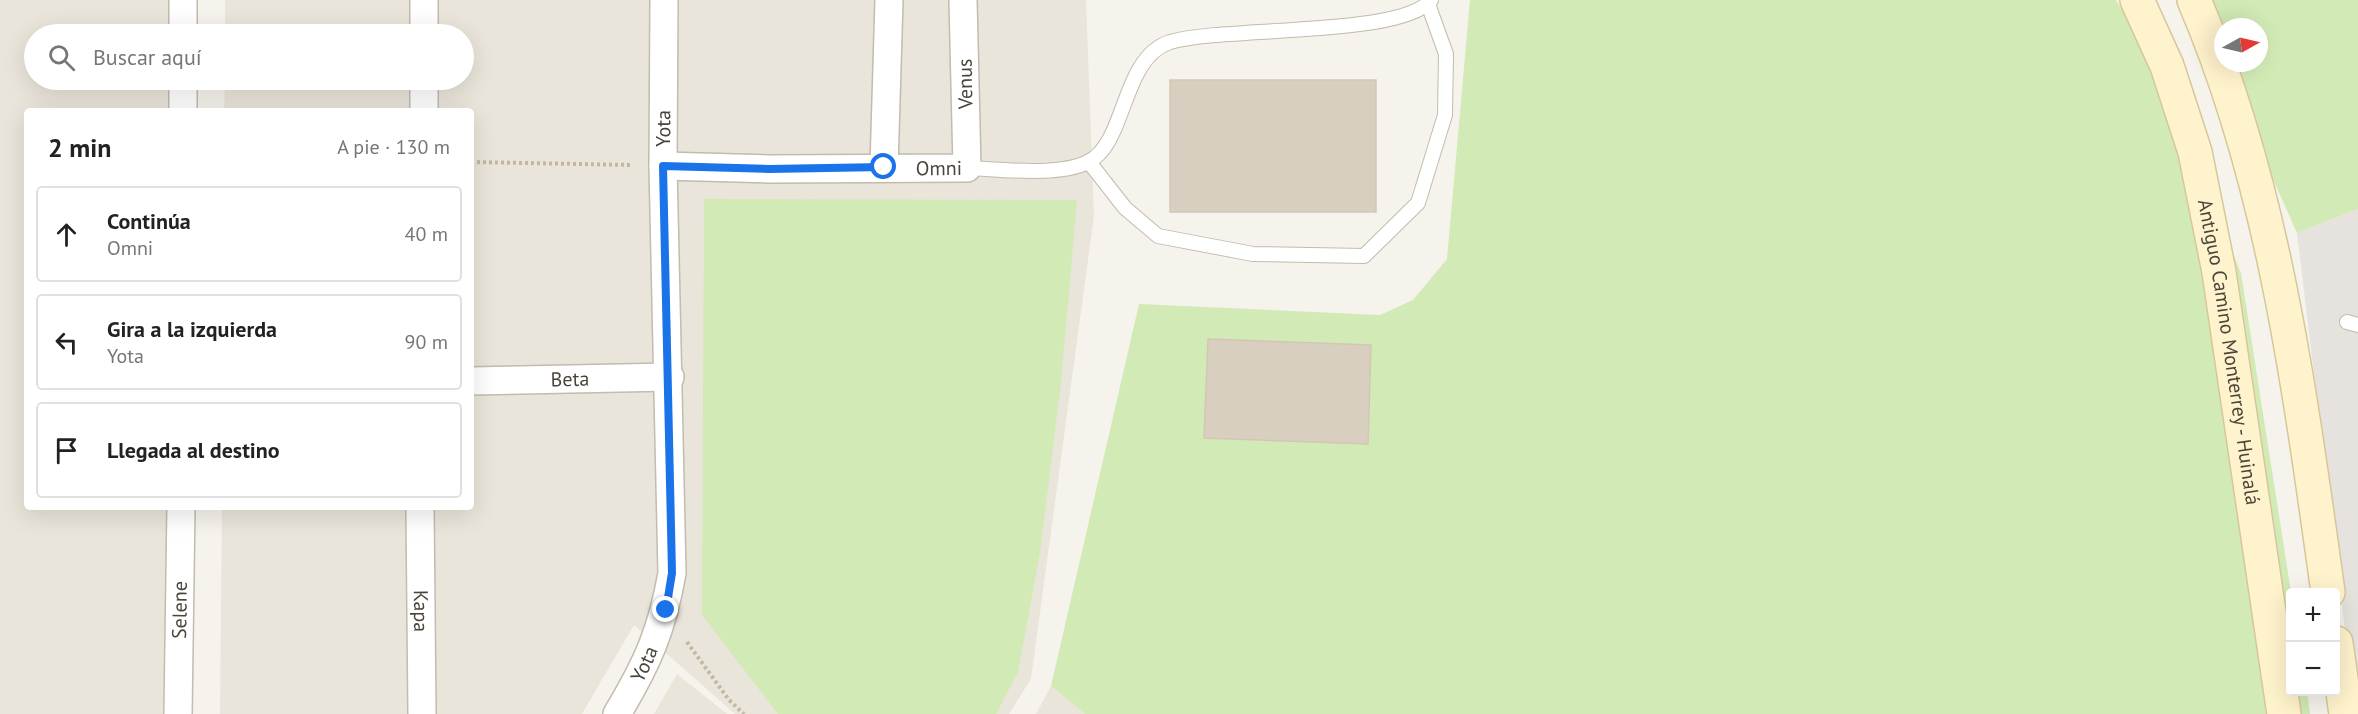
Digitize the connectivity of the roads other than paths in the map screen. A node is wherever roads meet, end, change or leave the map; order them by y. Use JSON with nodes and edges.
{"nodes":[{"id":1,"x":183,"y":0,"type":"edge"},
{"id":2,"x":424,"y":0,"type":"edge"},
{"id":3,"x":664,"y":0,"type":"edge"},
{"id":4,"x":889,"y":0,"type":"edge"},
{"id":5,"x":963,"y":0,"type":"edge"},
{"id":6,"x":2137,"y":0,"type":"edge"},
{"id":7,"x":2194,"y":0,"type":"edge"},
{"id":8,"x":1430,"y":2,"type":"edge"},
{"id":9,"x":183,"y":24,"type":"edge"},
{"id":10,"x":424,"y":24,"type":"edge"},
{"id":11,"x":183,"y":90,"type":"edge"},
{"id":12,"x":424,"y":90,"type":"edge"},
{"id":13,"x":183,"y":108,"type":"edge"},
{"id":14,"x":424,"y":108,"type":"edge"},
{"id":15,"x":1089,"y":162,"type":"junction"},
{"id":16,"x":663,"y":166,"type":"junction"},
{"id":17,"x":884,"y":167,"type":"junction"},
{"id":18,"x":967,"y":168,"type":"junction"},
{"id":19,"x":670,"y":377,"type":"junction"},
{"id":20,"x":474,"y":381,"type":"edge"},
{"id":21,"x":181,"y":510,"type":"edge"},
{"id":22,"x":420,"y":510,"type":"edge"},
{"id":23,"x":2327,"y":588,"type":"edge"},
{"id":24,"x":2340,"y":671,"type":"edge"},
{"id":25,"x":178,"y":714,"type":"edge"},
{"id":26,"x":422,"y":714,"type":"edge"},
{"id":27,"x":617,"y":714,"type":"edge"},
{"id":28,"x":2284,"y":714,"type":"edge"},
{"id":29,"x":2346,"y":714,"type":"edge"}],
"edges":[{"from":1,"to":9,"type":"street"},
{"from":2,"to":10,"type":"street"},
{"from":3,"to":16,"type":"street","name":"Yota"},
{"from":4,"to":17,"type":"street"},
{"from":5,"to":18,"type":"street","name":"Venus"},
{"from":6,"to":28,"type":"street","name":"Antiguo Camino Monterrey - Huinalá"},
{"from":7,"to":23,"type":"street"},
{"from":8,"to":15,"type":"lane"},
{"from":8,"to":15,"type":"lane"},
{"from":11,"to":13,"type":"street"},
{"from":12,"to":14,"type":"street"},
{"from":15,"to":18,"type":"lane","name":"Omni"},
{"from":16,"to":17,"type":"street","name":"Omni"},
{"from":16,"to":19,"type":"street","name":"Yota"},
{"from":17,"to":18,"type":"street","name":"Omni"},
{"from":19,"to":20,"type":"street","name":"Beta"},
{"from":19,"to":27,"type":"street","name":"Yota"},
{"from":21,"to":25,"type":"street","name":"Selene"},
{"from":22,"to":26,"type":"street","name":"Kapa"},
{"from":24,"to":29,"type":"street"}]}
